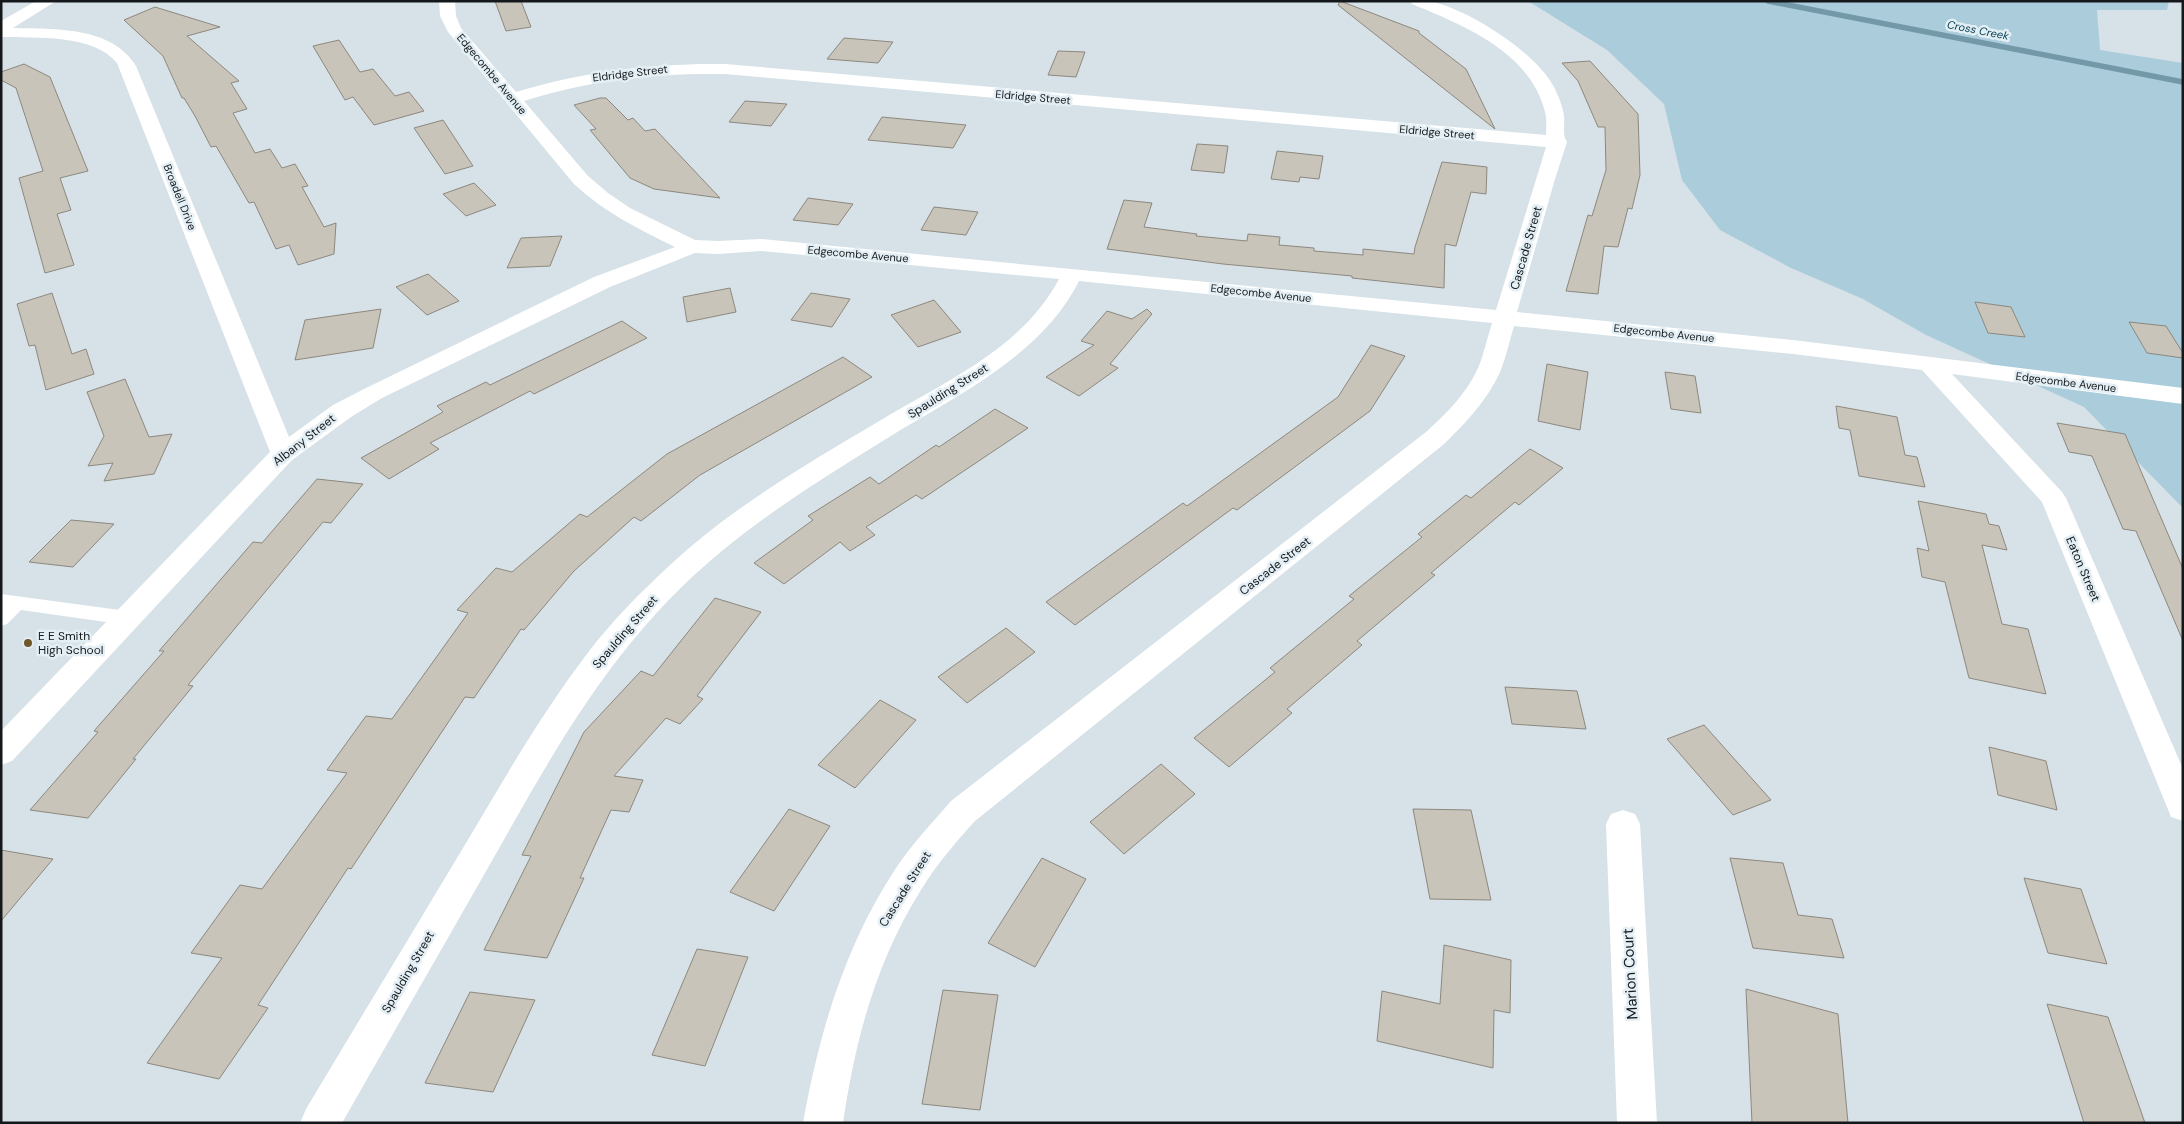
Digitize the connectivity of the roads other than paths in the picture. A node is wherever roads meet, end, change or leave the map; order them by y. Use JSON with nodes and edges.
{"nodes":[{"id":1,"x":48,"y":1,"type":"edge"},
{"id":2,"x":447,"y":1,"type":"edge"},
{"id":3,"x":1418,"y":1,"type":"edge"},
{"id":4,"x":1,"y":30,"type":"edge"},
{"id":5,"x":512,"y":98,"type":"junction"},
{"id":6,"x":1558,"y":142,"type":"junction"},
{"id":7,"x":692,"y":246,"type":"junction"},
{"id":8,"x":1072,"y":274,"type":"junction"},
{"id":9,"x":1506,"y":317,"type":"junction"},
{"id":10,"x":1930,"y":365,"type":"junction"},
{"id":11,"x":2183,"y":396,"type":"edge"},
{"id":12,"x":283,"y":454,"type":"junction"},
{"id":13,"x":9,"y":602,"type":"edge"},
{"id":14,"x":127,"y":618,"type":"junction"},
{"id":15,"x":1,"y":619,"type":"edge"},
{"id":16,"x":1,"y":752,"type":"edge"},
{"id":17,"x":2183,"y":807,"type":"edge"},
{"id":18,"x":1623,"y":824,"type":"dead end"},
{"id":19,"x":320,"y":1123,"type":"edge"},
{"id":20,"x":823,"y":1123,"type":"edge"},
{"id":21,"x":1637,"y":1123,"type":"edge"}],
"edges":[{"from":1,"to":4,"type":"street"},
{"from":2,"to":5,"type":"street","name":"Edgecombe Avenue"},
{"from":3,"to":6,"type":"street","name":"Cascade Street"},
{"from":4,"to":12,"type":"street","name":"Broadell Drive"},
{"from":5,"to":6,"type":"street","name":"Eldridge Street"},
{"from":5,"to":7,"type":"street","name":"Edgecombe Avenue"},
{"from":6,"to":9,"type":"street","name":"Cascade Street"},
{"from":7,"to":8,"type":"street","name":"Edgecombe Avenue"},
{"from":7,"to":12,"type":"street","name":"Albany Street"},
{"from":8,"to":9,"type":"street","name":"Edgecombe Avenue"},
{"from":8,"to":19,"type":"street","name":"Spaulding Street"},
{"from":9,"to":10,"type":"street","name":"Edgecombe Avenue"},
{"from":9,"to":20,"type":"street","name":"Cascade Street"},
{"from":10,"to":11,"type":"street","name":"Edgecombe Avenue"},
{"from":10,"to":17,"type":"street","name":"Eaton Street"},
{"from":12,"to":14,"type":"street","name":"Albany Street"},
{"from":13,"to":14,"type":"lane"},
{"from":13,"to":15,"type":"lane"},
{"from":14,"to":16,"type":"street","name":"Albany Street"},
{"from":18,"to":21,"type":"street","name":"Marion Court"}]}
